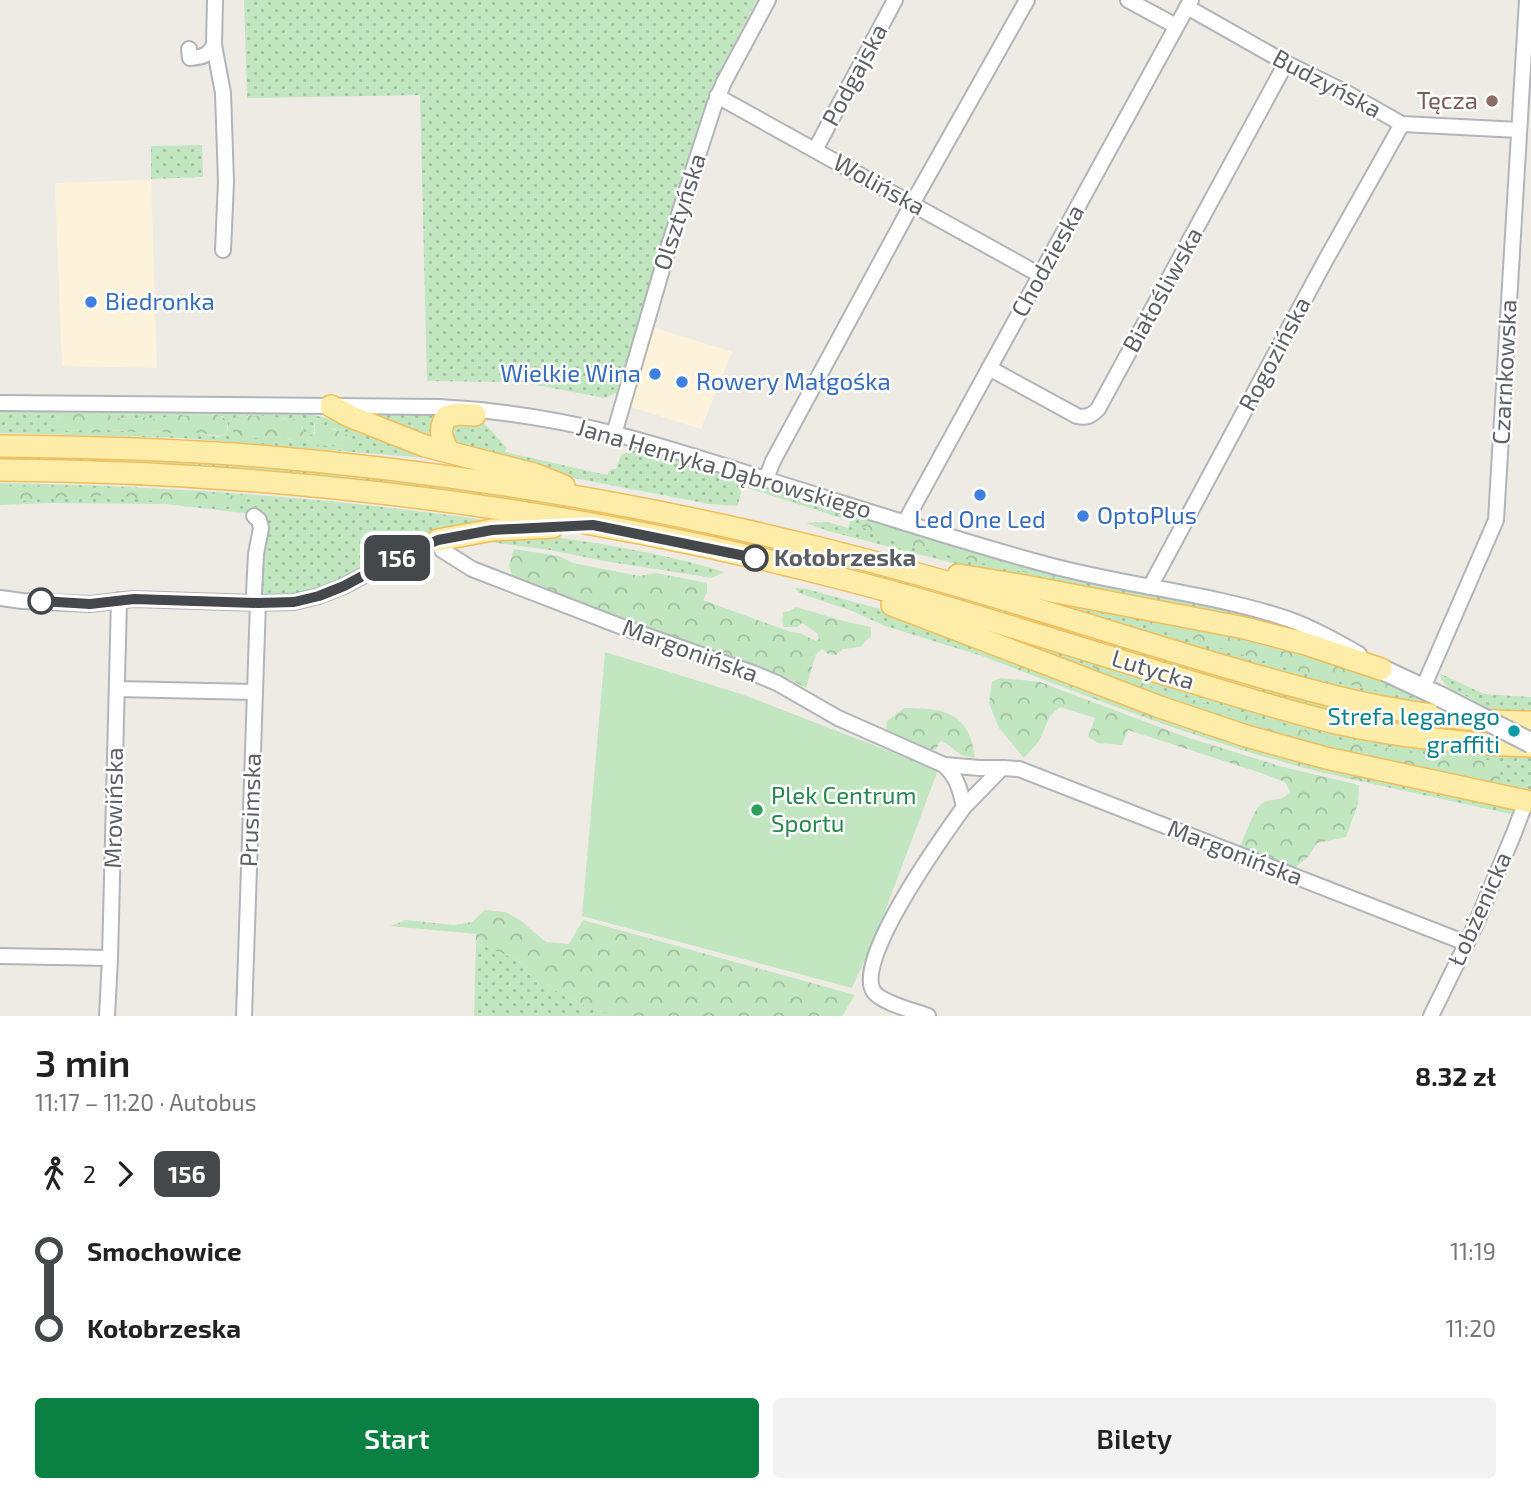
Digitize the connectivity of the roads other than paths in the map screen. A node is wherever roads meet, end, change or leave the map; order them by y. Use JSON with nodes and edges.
{"nodes":[{"id":1,"x":215,"y":0,"type":"edge"},
{"id":2,"x":768,"y":0,"type":"edge"},
{"id":3,"x":895,"y":0,"type":"edge"},
{"id":4,"x":1027,"y":0,"type":"edge"},
{"id":5,"x":1128,"y":0,"type":"edge"},
{"id":6,"x":1527,"y":0,"type":"edge"},
{"id":7,"x":1189,"y":3,"type":"edge"},
{"id":8,"x":1175,"y":26,"type":"junction"},
{"id":9,"x":214,"y":45,"type":"junction"},
{"id":10,"x":189,"y":49,"type":"dead end"},
{"id":11,"x":1286,"y":63,"type":"junction"},
{"id":12,"x":717,"y":96,"type":"junction"},
{"id":13,"x":1402,"y":124,"type":"junction"},
{"id":14,"x":1519,"y":130,"type":"junction"},
{"id":15,"x":815,"y":150,"type":"junction"},
{"id":16,"x":912,"y":204,"type":"junction"},
{"id":17,"x":223,"y":250,"type":"dead end"},
{"id":18,"x":1040,"y":275,"type":"junction"},
{"id":19,"x":989,"y":368,"type":"junction"},
{"id":20,"x":0,"y":402,"type":"edge"},
{"id":21,"x":331,"y":406,"type":"junction"},
{"id":22,"x":475,"y":415,"type":"dead end"},
{"id":23,"x":614,"y":434,"type":"junction"},
{"id":24,"x":0,"y":446,"type":"edge"},
{"id":25,"x":450,"y":452,"type":"junction"},
{"id":26,"x":0,"y":470,"type":"edge"},
{"id":27,"x":766,"y":479,"type":"junction"},
{"id":28,"x":598,"y":500,"type":"junction"},
{"id":29,"x":254,"y":516,"type":"dead end"},
{"id":30,"x":905,"y":522,"type":"junction"},
{"id":31,"x":593,"y":525,"type":"junction"},
{"id":32,"x":438,"y":540,"type":"junction"},
{"id":33,"x":781,"y":564,"type":"junction"},
{"id":34,"x":900,"y":569,"type":"junction"},
{"id":35,"x":1150,"y":586,"type":"junction"},
{"id":36,"x":0,"y":598,"type":"edge"},
{"id":37,"x":256,"y":598,"type":"junction"},
{"id":38,"x":119,"y":600,"type":"junction"},
{"id":39,"x":1381,"y":669,"type":"junction"},
{"id":40,"x":1423,"y":688,"type":"junction"},
{"id":41,"x":117,"y":689,"type":"junction"},
{"id":42,"x":254,"y":692,"type":"junction"},
{"id":43,"x":1531,"y":722,"type":"edge"},
{"id":44,"x":1531,"y":744,"type":"edge"},
{"id":45,"x":944,"y":765,"type":"junction"},
{"id":46,"x":1002,"y":768,"type":"junction"},
{"id":47,"x":1528,"y":801,"type":"edge"},
{"id":48,"x":964,"y":807,"type":"junction"},
{"id":49,"x":1466,"y":943,"type":"junction"},
{"id":50,"x":0,"y":956,"type":"edge"},
{"id":51,"x":110,"y":958,"type":"junction"},
{"id":52,"x":107,"y":1016,"type":"edge"},
{"id":53,"x":244,"y":1016,"type":"edge"},
{"id":54,"x":928,"y":1016,"type":"edge"},
{"id":55,"x":1430,"y":1016,"type":"edge"}],
"edges":[{"from":1,"to":9,"type":"street"},
{"from":2,"to":12,"type":"street","name":"Olsztyńska"},
{"from":3,"to":15,"type":"street","name":"Podgajska"},
{"from":4,"to":16,"type":"street"},
{"from":5,"to":8,"type":"street"},
{"from":6,"to":14,"type":"street","name":"Czarnkowska"},
{"from":7,"to":8,"type":"street","name":"Chodzieska"},
{"from":7,"to":11,"type":"street","name":"Budzyńska"},
{"from":8,"to":18,"type":"street","name":"Chodzieska"},
{"from":9,"to":10,"type":"street"},
{"from":9,"to":17,"type":"street"},
{"from":11,"to":13,"type":"street","name":"Budzyńska"},
{"from":11,"to":19,"type":"street","name":"Białośliwska"},
{"from":12,"to":15,"type":"street","name":"Wolińska"},
{"from":12,"to":23,"type":"street","name":"Olsztyńska"},
{"from":13,"to":14,"type":"street","name":"Budzyńska"},
{"from":13,"to":35,"type":"street","name":"Rogozińska"},
{"from":14,"to":40,"type":"street","name":"Czarnkowska"},
{"from":15,"to":16,"type":"street","name":"Wolińska"},
{"from":16,"to":18,"type":"street","name":"Wolińska"},
{"from":16,"to":27,"type":"street"},
{"from":18,"to":19,"type":"street","name":"Chodzieska"},
{"from":19,"to":30,"type":"street","name":"Chodzieska"},
{"from":20,"to":21,"type":"street","name":"Jana Henryka Dąbrowskiego"},
{"from":21,"to":23,"type":"street","name":"Jana Henryka Dąbrowskiego"},
{"from":21,"to":25,"type":"main road"},
{"from":22,"to":25,"type":"main road"},
{"from":23,"to":27,"type":"street","name":"Jana Henryka Dąbrowskiego"},
{"from":24,"to":28,"type":"main road","name":"Jana Henryka Dąbrowskiego"},
{"from":25,"to":28,"type":"main road"},
{"from":26,"to":31,"type":"main road"},
{"from":27,"to":30,"type":"street","name":"Jana Henryka Dąbrowskiego"},
{"from":28,"to":34,"type":"main road","name":"Jana Henryka Dąbrowskiego"},
{"from":29,"to":37,"type":"street","name":"Prusimska"},
{"from":30,"to":35,"type":"street","name":"Jana Henryka Dąbrowskiego"},
{"from":31,"to":32,"type":"main road"},
{"from":31,"to":33,"type":"main road"},
{"from":32,"to":37,"type":"street"},
{"from":32,"to":45,"type":"street","name":"Margonińska"},
{"from":33,"to":44,"type":"main road","name":"Lutycka"},
{"from":33,"to":47,"type":"main road"},
{"from":34,"to":39,"type":"main road"},
{"from":34,"to":43,"type":"main road","name":"Lutycka"},
{"from":35,"to":39,"type":"street","name":"Jana Henryka Dąbrowskiego"},
{"from":36,"to":38,"type":"street"},
{"from":37,"to":38,"type":"street"},
{"from":37,"to":42,"type":"street","name":"Prusimska"},
{"from":38,"to":41,"type":"street","name":"Mrowińska"},
{"from":39,"to":40,"type":"main road"},
{"from":40,"to":44,"type":"main road","bridge":true},
{"from":41,"to":42,"type":"street"},
{"from":41,"to":51,"type":"street","name":"Mrowińska"},
{"from":42,"to":53,"type":"street","name":"Prusimska"},
{"from":45,"to":46,"type":"street","name":"Margonińska"},
{"from":45,"to":48,"type":"street"},
{"from":46,"to":48,"type":"street"},
{"from":46,"to":49,"type":"street","name":"Margonińska"},
{"from":47,"to":49,"type":"street","name":"Łobżenicka"},
{"from":48,"to":54,"type":"street"},
{"from":49,"to":55,"type":"street","name":"Łobżenicka"},
{"from":50,"to":51,"type":"street"},
{"from":51,"to":52,"type":"street","name":"Mrowińska"}]}
